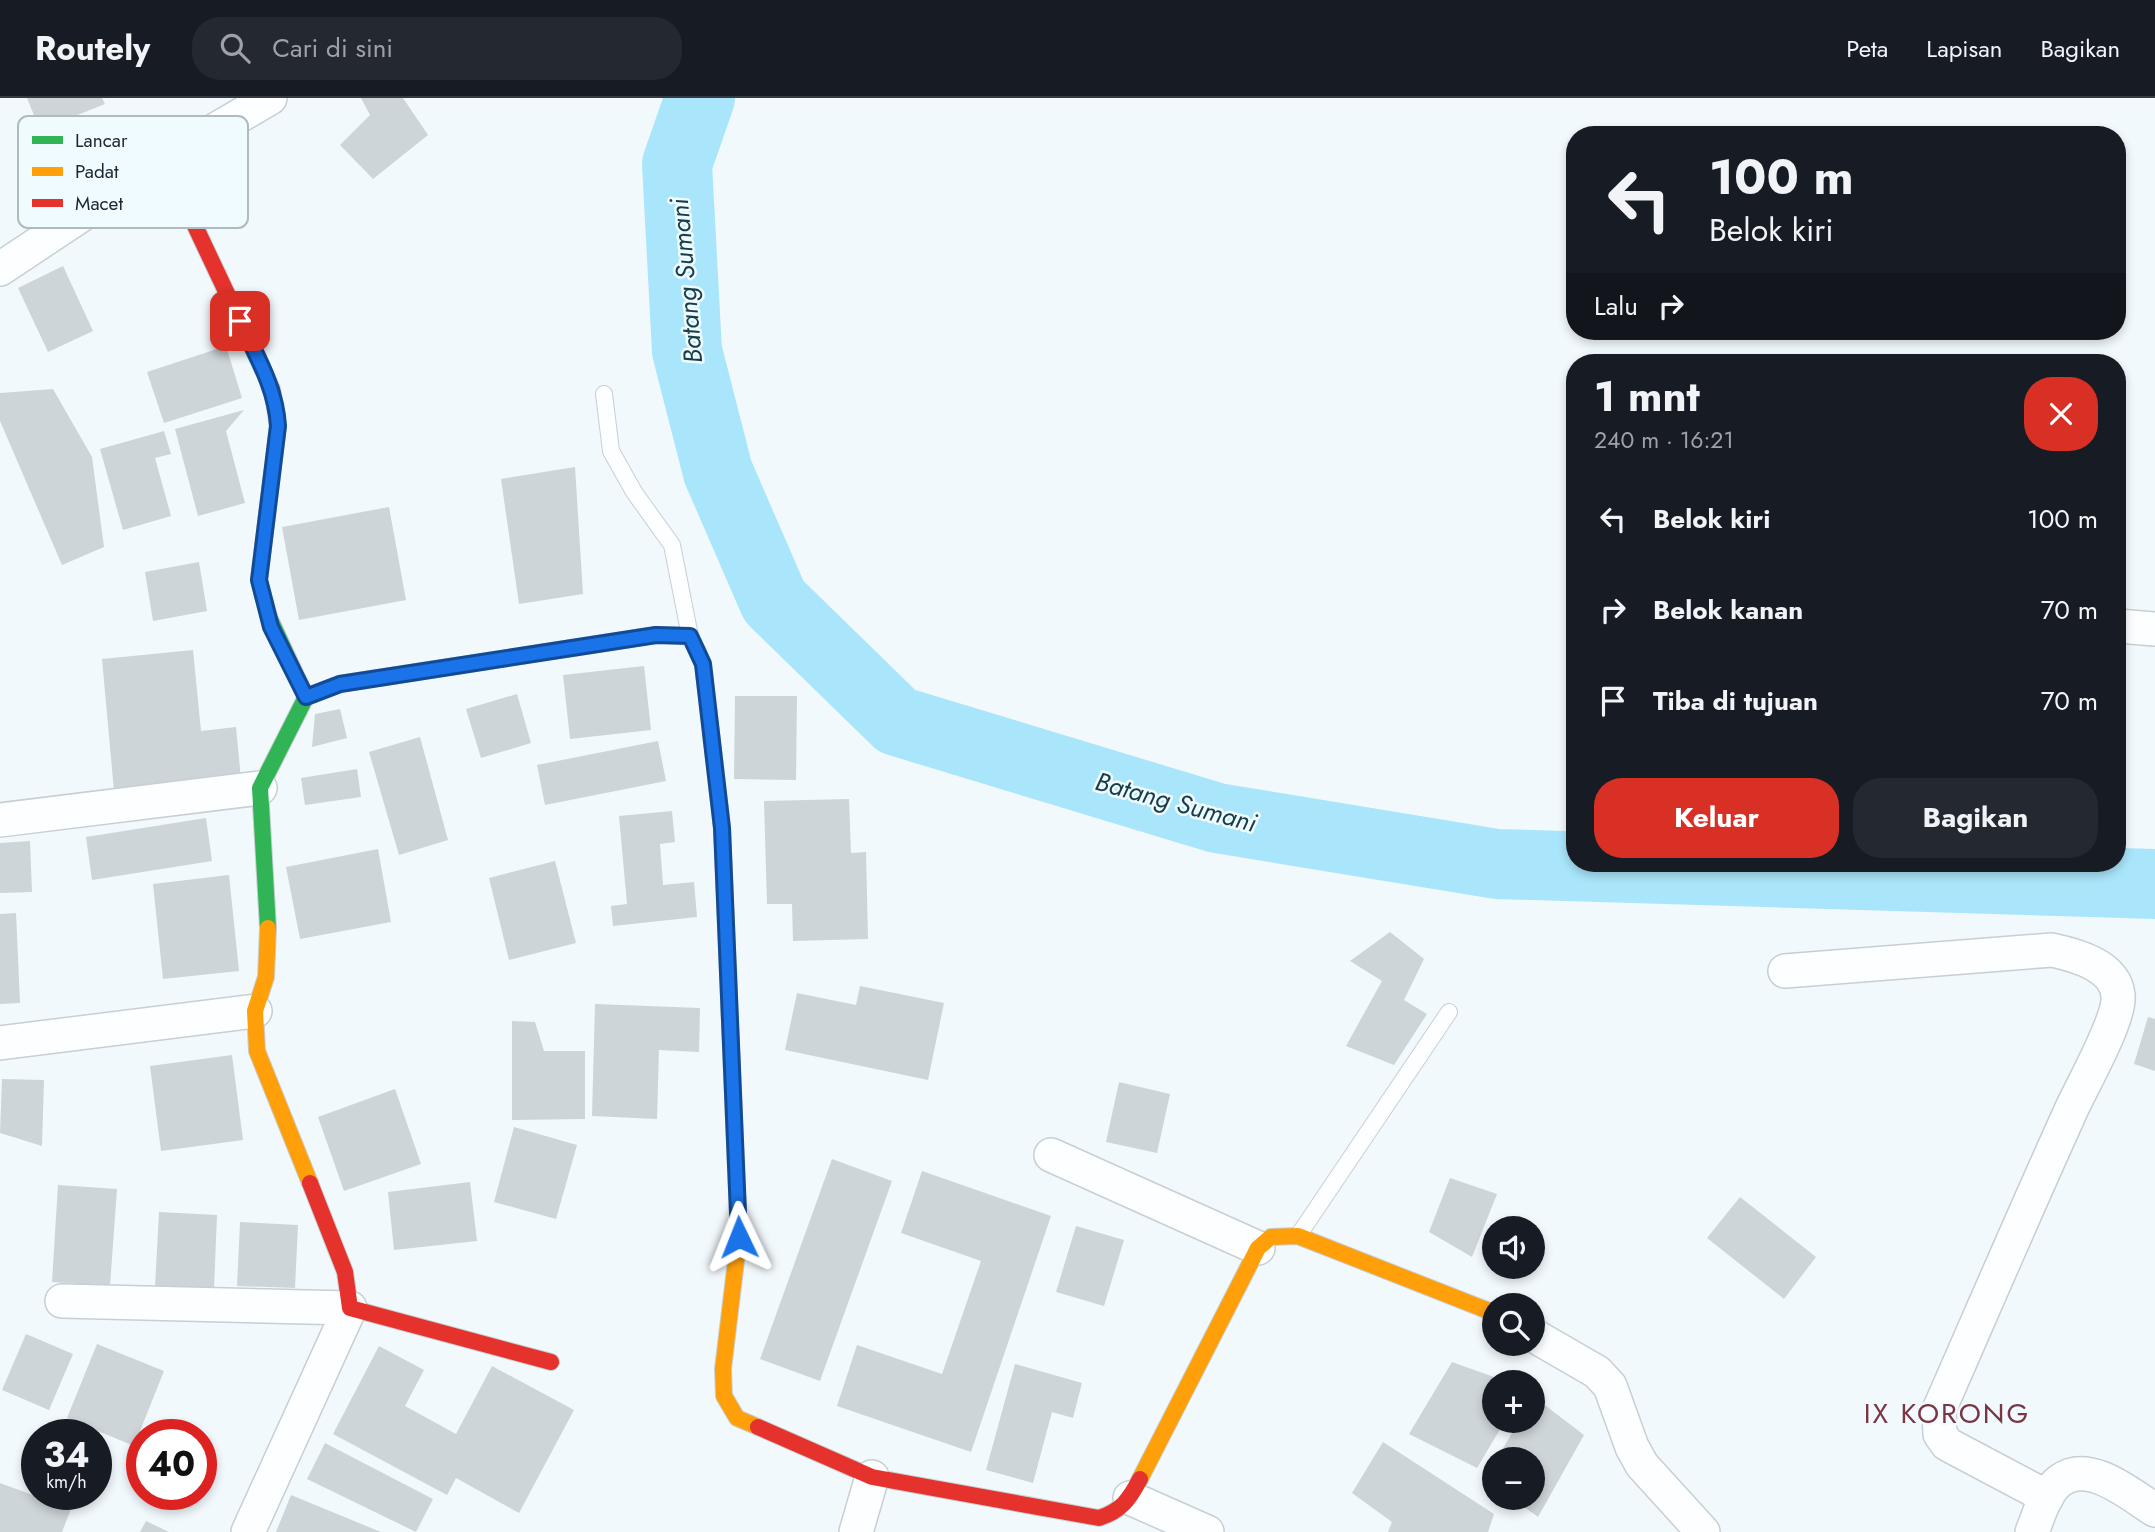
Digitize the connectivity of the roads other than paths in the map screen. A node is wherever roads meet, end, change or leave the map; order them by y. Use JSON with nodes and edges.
{"nodes":[{"id":1,"x":270,"y":98,"type":"edge"},
{"id":2,"x":226,"y":110,"type":"edge"},
{"id":3,"x":62,"y":228,"type":"edge"},
{"id":4,"x":196,"y":228,"type":"edge"},
{"id":5,"x":0,"y":269,"type":"edge"},
{"id":6,"x":604,"y":394,"type":"dead end"},
{"id":7,"x":2126,"y":627,"type":"edge"},
{"id":8,"x":2155,"y":629,"type":"edge"},
{"id":9,"x":690,"y":636,"type":"junction"},
{"id":10,"x":306,"y":697,"type":"junction"},
{"id":11,"x":260,"y":788,"type":"junction"},
{"id":12,"x":0,"y":820,"type":"edge"},
{"id":13,"x":1785,"y":971,"type":"dead end"},
{"id":14,"x":254,"y":1011,"type":"junction"},
{"id":15,"x":1449,"y":1012,"type":"dead end"},
{"id":16,"x":0,"y":1043,"type":"edge"},
{"id":17,"x":1051,"y":1155,"type":"dead end"},
{"id":18,"x":1298,"y":1236,"type":"junction"},
{"id":19,"x":1258,"y":1248,"type":"junction"},
{"id":20,"x":61,"y":1301,"type":"dead end"},
{"id":21,"x":350,"y":1308,"type":"junction"},
{"id":22,"x":1482,"y":1308,"type":"edge"},
{"id":23,"x":1545,"y":1342,"type":"edge"},
{"id":24,"x":551,"y":1362,"type":"dead end"},
{"id":25,"x":872,"y":1476,"type":"junction"},
{"id":26,"x":2047,"y":1497,"type":"junction"},
{"id":27,"x":1130,"y":1498,"type":"junction"},
{"id":28,"x":2155,"y":1510,"type":"edge"},
{"id":29,"x":248,"y":1532,"type":"edge"},
{"id":30,"x":856,"y":1532,"type":"edge"},
{"id":31,"x":1207,"y":1532,"type":"edge"},
{"id":32,"x":1703,"y":1532,"type":"edge"},
{"id":33,"x":2032,"y":1532,"type":"edge"}],
"edges":[{"from":1,"to":2,"type":"street"},
{"from":3,"to":5,"type":"street"},
{"from":4,"to":10,"type":"street"},
{"from":6,"to":9,"type":"lane"},
{"from":7,"to":8,"type":"street"},
{"from":9,"to":10,"type":"street"},
{"from":9,"to":25,"type":"street"},
{"from":10,"to":11,"type":"street"},
{"from":11,"to":12,"type":"street"},
{"from":11,"to":14,"type":"street"},
{"from":13,"to":26,"type":"street"},
{"from":14,"to":16,"type":"street"},
{"from":14,"to":21,"type":"street"},
{"from":15,"to":18,"type":"lane"},
{"from":17,"to":19,"type":"street"},
{"from":18,"to":19,"type":"street"},
{"from":18,"to":22,"type":"street"},
{"from":19,"to":27,"type":"street"},
{"from":20,"to":21,"type":"street"},
{"from":21,"to":24,"type":"street"},
{"from":21,"to":29,"type":"street"},
{"from":23,"to":32,"type":"street"},
{"from":25,"to":27,"type":"street"},
{"from":25,"to":30,"type":"street"},
{"from":26,"to":28,"type":"street"},
{"from":26,"to":33,"type":"street"},
{"from":27,"to":31,"type":"street"}]}
